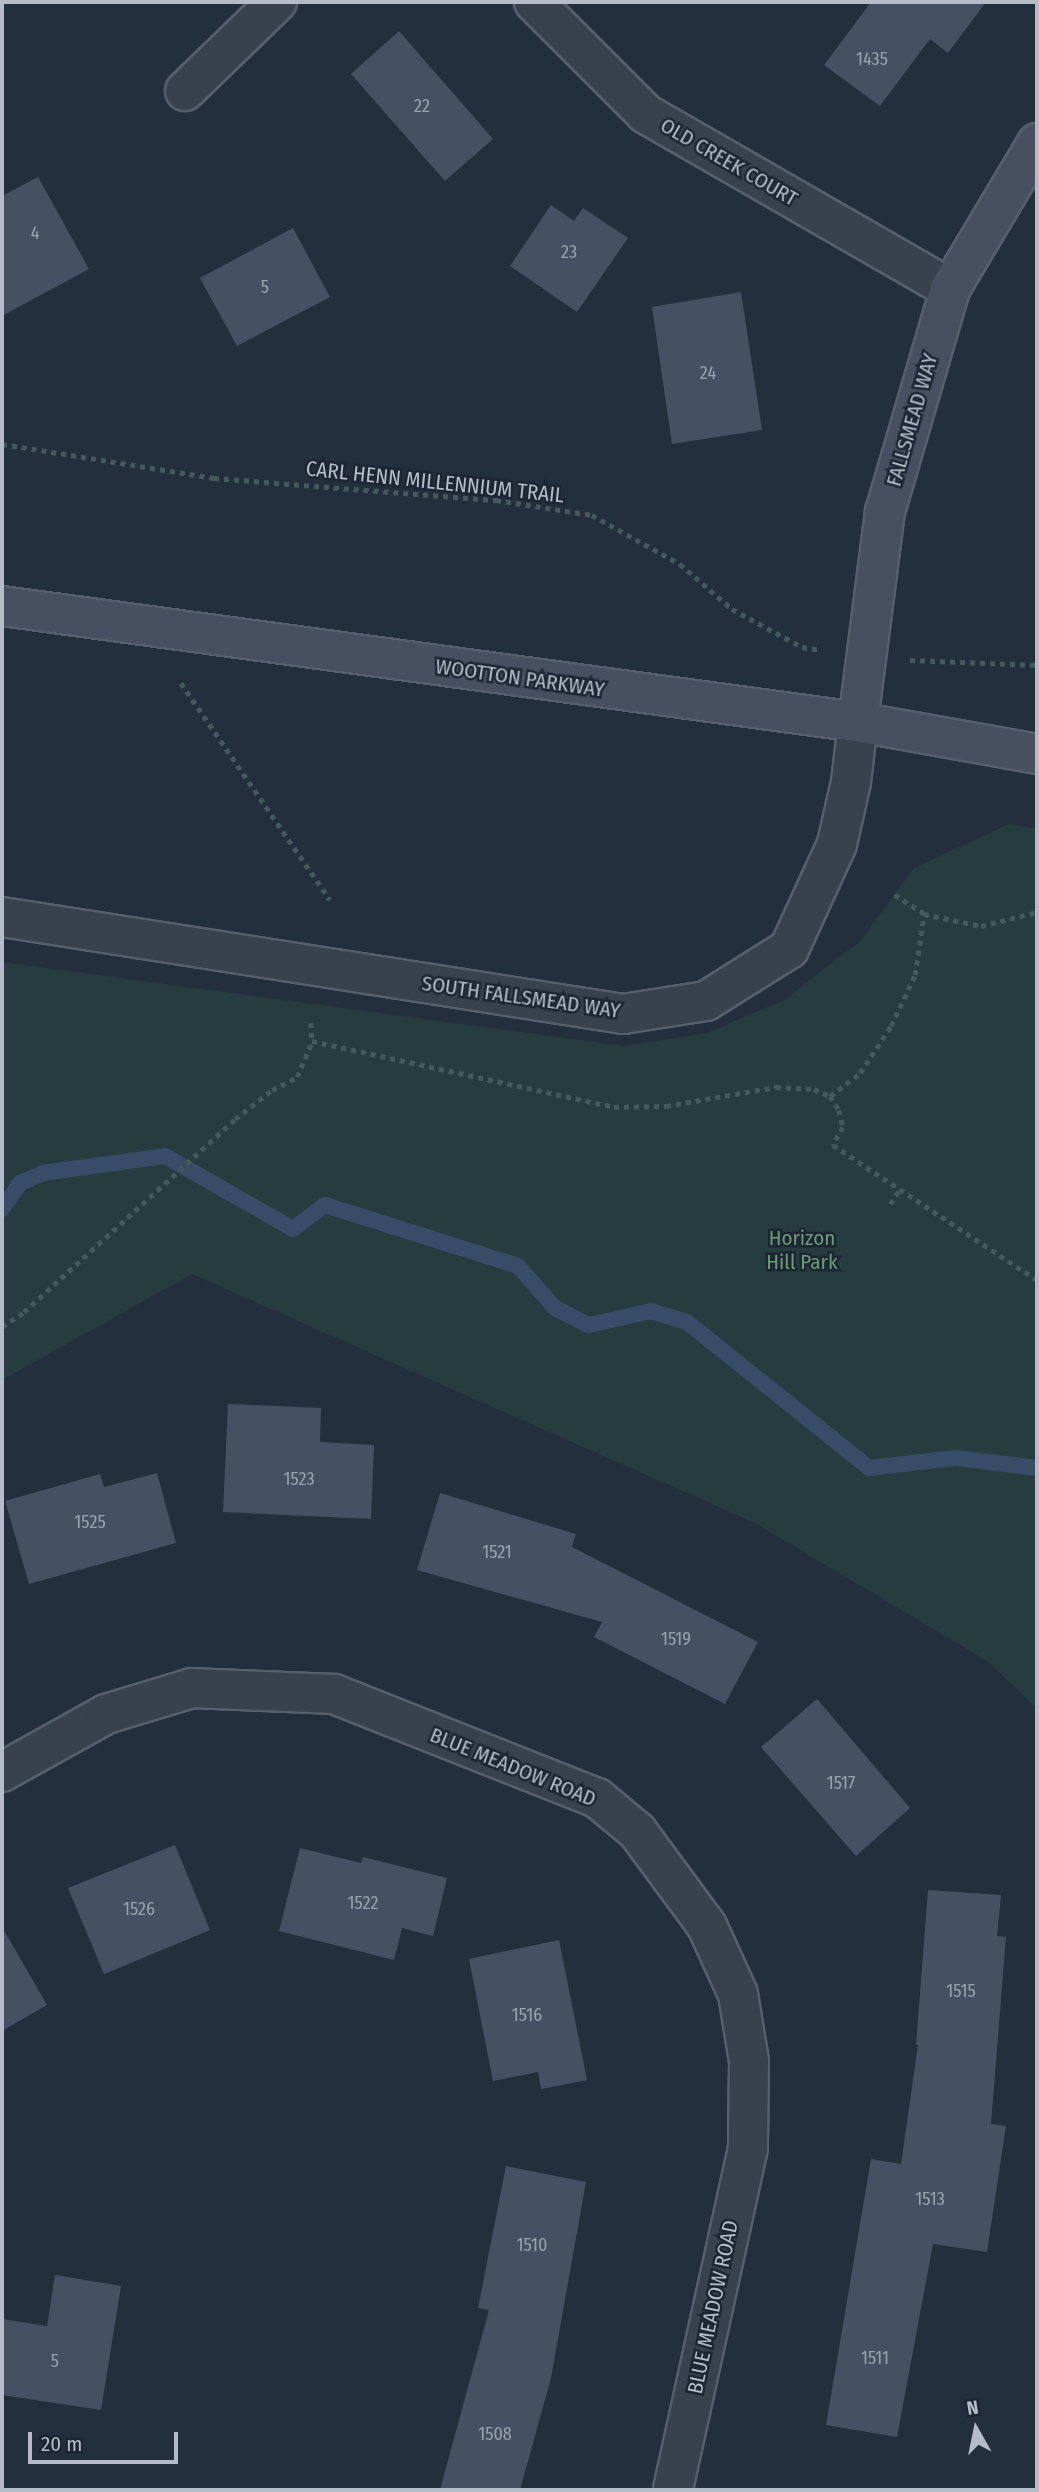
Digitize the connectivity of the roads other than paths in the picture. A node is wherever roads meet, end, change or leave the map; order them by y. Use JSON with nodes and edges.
{"nodes":[{"id":1,"x":277,"y":2,"type":"edge"},
{"id":2,"x":534,"y":2,"type":"edge"},
{"id":3,"x":185,"y":91,"type":"dead end"},
{"id":4,"x":1037,"y":143,"type":"edge"},
{"id":5,"x":950,"y":289,"type":"junction"},
{"id":6,"x":2,"y":606,"type":"edge"},
{"id":7,"x":858,"y":722,"type":"junction"},
{"id":8,"x":1037,"y":754,"type":"edge"},
{"id":9,"x":2,"y":917,"type":"edge"},
{"id":10,"x":2,"y":1772,"type":"edge"},
{"id":11,"x":673,"y":2490,"type":"edge"}],
"edges":[{"from":1,"to":3,"type":"street"},
{"from":2,"to":5,"type":"street","name":"OLD CREEK COURT"},
{"from":4,"to":5,"type":"main road","name":"FALLSMEAD WAY"},
{"from":5,"to":7,"type":"main road","name":"FALLSMEAD WAY"},
{"from":6,"to":7,"type":"main road","name":"WOOTTON PARKWAY"},
{"from":7,"to":8,"type":"main road","name":"WOOTTON PARKWAY"},
{"from":7,"to":9,"type":"street","name":"SOUTH FALLSMEAD WAY"},
{"from":10,"to":11,"type":"street","name":"BLUE MEADOW ROAD"}]}
